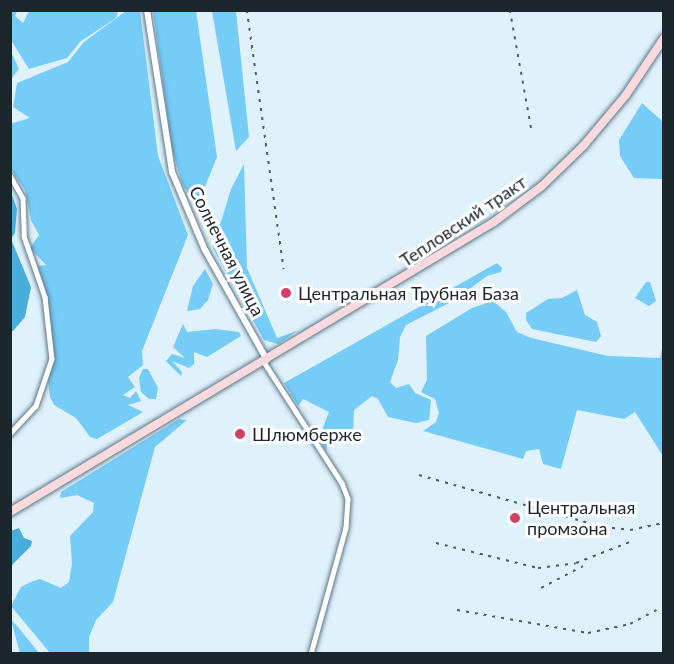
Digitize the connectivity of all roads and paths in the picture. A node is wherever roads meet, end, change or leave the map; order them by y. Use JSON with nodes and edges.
{"nodes":[{"id":1,"x":147,"y":10,"type":"edge"},
{"id":2,"x":663,"y":38,"type":"edge"},
{"id":3,"x":10,"y":175,"type":"edge"},
{"id":4,"x":265,"y":361,"type":"junction"},
{"id":5,"x":10,"y":434,"type":"edge"},
{"id":6,"x":10,"y":512,"type":"edge"},
{"id":7,"x":311,"y":654,"type":"edge"}],
"edges":[{"from":1,"to":4,"type":"street","name":"Солнечная улица"},
{"from":2,"to":4,"type":"main road","name":"Тепловский тракт"},
{"from":3,"to":5,"type":"street"},
{"from":4,"to":6,"type":"main road","name":"Тепловский тракт"},
{"from":4,"to":7,"type":"street","name":"Солнечная улица"}]}
